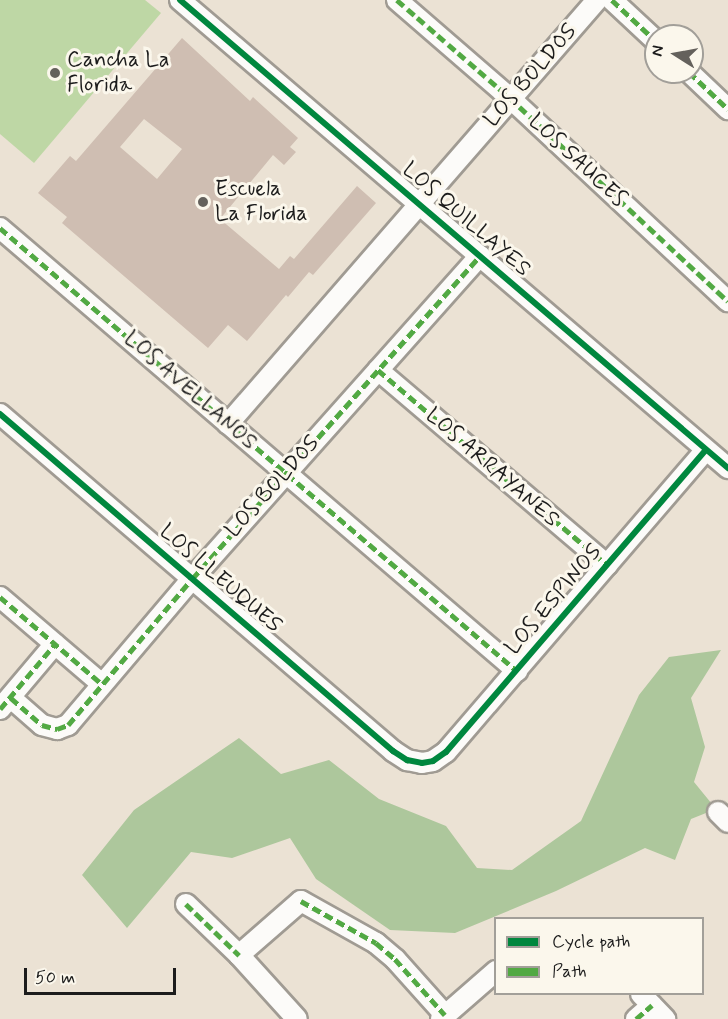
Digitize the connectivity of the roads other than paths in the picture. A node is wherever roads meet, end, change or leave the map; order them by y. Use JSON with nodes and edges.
{"nodes":[{"id":1,"x":180,"y":0,"type":"edge"},
{"id":2,"x":397,"y":0,"type":"edge"},
{"id":3,"x":597,"y":0,"type":"edge"},
{"id":4,"x":612,"y":0,"type":"edge"},
{"id":5,"x":644,"y":30,"type":"edge"},
{"id":6,"x":702,"y":84,"type":"edge"},
{"id":7,"x":510,"y":99,"type":"junction"},
{"id":8,"x":728,"y":109,"type":"edge"},
{"id":9,"x":421,"y":205,"type":"junction"},
{"id":10,"x":0,"y":228,"type":"edge"},
{"id":11,"x":480,"y":256,"type":"junction"},
{"id":12,"x":728,"y":301,"type":"edge"},
{"id":13,"x":378,"y":370,"type":"junction"},
{"id":14,"x":0,"y":414,"type":"edge"},
{"id":15,"x":228,"y":424,"type":"junction"},
{"id":16,"x":705,"y":451,"type":"junction"},
{"id":17,"x":728,"y":468,"type":"edge"},
{"id":18,"x":286,"y":473,"type":"junction"},
{"id":19,"x":607,"y":565,"type":"junction"},
{"id":20,"x":192,"y":579,"type":"junction"},
{"id":21,"x":0,"y":597,"type":"edge"},
{"id":22,"x":55,"y":644,"type":"junction"},
{"id":23,"x":517,"y":671,"type":"junction"},
{"id":24,"x":102,"y":684,"type":"junction"},
{"id":25,"x":5,"y":704,"type":"edge"},
{"id":26,"x":422,"y":763,"type":"joint"},
{"id":27,"x":186,"y":904,"type":"dead end"},
{"id":28,"x":239,"y":955,"type":"junction"},
{"id":29,"x":494,"y":972,"type":"edge"},
{"id":30,"x":647,"y":999,"type":"edge"},
{"id":31,"x":443,"y":1017,"type":"edge"},
{"id":32,"x":297,"y":1019,"type":"edge"},
{"id":33,"x":636,"y":1019,"type":"edge"},
{"id":34,"x":665,"y":1019,"type":"edge"}],
"edges":[{"from":1,"to":9,"type":"street","name":"LOS QUILLAYES"},
{"from":2,"to":7,"type":"street","name":"LOS SAUCES"},
{"from":3,"to":7,"type":"street","name":"LOS BOLDOS"},
{"from":4,"to":5,"type":"street"},
{"from":6,"to":8,"type":"street"},
{"from":7,"to":9,"type":"street","name":"LOS BOLDOS"},
{"from":7,"to":12,"type":"street","name":"LOS SAUCES"},
{"from":9,"to":11,"type":"street","name":"LOS QUILLAYES"},
{"from":9,"to":15,"type":"street","name":"LOS BOLDOS"},
{"from":10,"to":15,"type":"street","name":"LOS AVELLANOS"},
{"from":11,"to":13,"type":"street","name":"LOS BOLDOS"},
{"from":11,"to":16,"type":"street","name":"LOS QUILLAYES"},
{"from":13,"to":18,"type":"street","name":"LOS BOLDOS"},
{"from":13,"to":19,"type":"street","name":"LOS ARRAYANES"},
{"from":14,"to":20,"type":"street","name":"LOS LLEUQUES"},
{"from":15,"to":18,"type":"street","name":"LOS AVELLANOS"},
{"from":16,"to":17,"type":"street","name":"LOS QUILLAYES"},
{"from":16,"to":19,"type":"street","name":"LOS ESPINOS"},
{"from":18,"to":20,"type":"street","name":"LOS BOLDOS"},
{"from":18,"to":23,"type":"street","name":"LOS AVELLANOS"},
{"from":19,"to":23,"type":"street","name":"LOS ESPINOS"},
{"from":20,"to":24,"type":"street","name":"LOS BOLDOS"},
{"from":20,"to":26,"type":"street","name":"LOS LLEUQUES"},
{"from":21,"to":22,"type":"street"},
{"from":22,"to":24,"type":"street"},
{"from":22,"to":25,"type":"street"},
{"from":23,"to":26,"type":"street","name":"LOS ESPINOS"},
{"from":24,"to":25,"type":"street","name":"LOS BOLDOS"},
{"from":27,"to":28,"type":"street"},
{"from":28,"to":31,"type":"street"},
{"from":28,"to":32,"type":"street"},
{"from":29,"to":31,"type":"street"},
{"from":30,"to":33,"type":"street"},
{"from":30,"to":34,"type":"street"}]}
